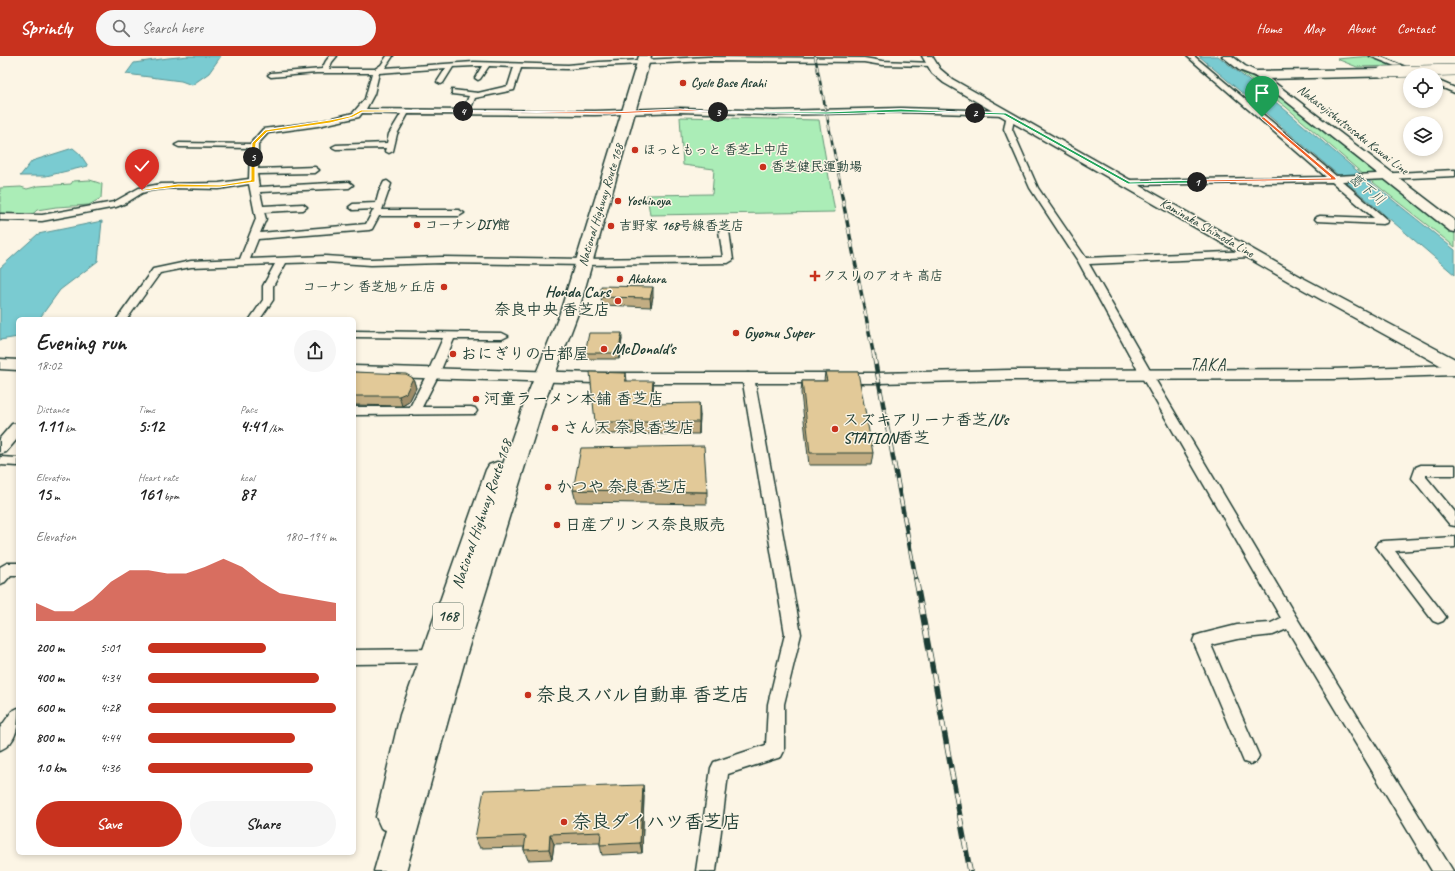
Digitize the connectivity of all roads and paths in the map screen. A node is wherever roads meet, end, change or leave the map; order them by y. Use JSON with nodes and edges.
{"nodes":[{"id":1,"x":334,"y":56,"type":"edge"},
{"id":2,"x":390,"y":56,"type":"edge"},
{"id":3,"x":461,"y":56,"type":"edge"},
{"id":4,"x":486,"y":56,"type":"edge"},
{"id":5,"x":514,"y":56,"type":"edge"},
{"id":6,"x":600,"y":56,"type":"edge"},
{"id":7,"x":1190,"y":56,"type":"edge"},
{"id":8,"x":1226,"y":56,"type":"edge"},
{"id":9,"x":1373,"y":56,"type":"edge"},
{"id":10,"x":644,"y":60,"type":"edge"},
{"id":11,"x":930,"y":60,"type":"edge"},
{"id":12,"x":485,"y":64,"type":"junction"},
{"id":13,"x":599,"y":64,"type":"junction"},
{"id":14,"x":455,"y":66,"type":"junction"},
{"id":15,"x":514,"y":67,"type":"junction"},
{"id":16,"x":1402,"y":67,"type":"joint"},
{"id":17,"x":1455,"y":70,"type":"edge"},
{"id":18,"x":325,"y":71,"type":"junction"},
{"id":19,"x":376,"y":71,"type":"junction"},
{"id":20,"x":1256,"y":74,"type":"junction"},
{"id":21,"x":271,"y":75,"type":"dead end"},
{"id":22,"x":1403,"y":75,"type":"edge"},
{"id":23,"x":478,"y":78,"type":"dead end"},
{"id":24,"x":441,"y":82,"type":"dead end"},
{"id":25,"x":1443,"y":85,"type":"edge"},
{"id":26,"x":1455,"y":91,"type":"edge"},
{"id":27,"x":454,"y":92,"type":"dead end"},
{"id":28,"x":476,"y":96,"type":"junction"},
{"id":29,"x":406,"y":111,"type":"junction"},
{"id":30,"x":466,"y":111,"type":"junction"},
{"id":31,"x":629,"y":112,"type":"junction"},
{"id":32,"x":358,"y":113,"type":"junction"},
{"id":33,"x":1009,"y":116,"type":"junction"},
{"id":34,"x":355,"y":126,"type":"dead end"},
{"id":35,"x":178,"y":145,"type":"dead end"},
{"id":36,"x":253,"y":146,"type":"junction"},
{"id":37,"x":336,"y":147,"type":"dead end"},
{"id":38,"x":315,"y":170,"type":"dead end"},
{"id":39,"x":1455,"y":173,"type":"edge"},
{"id":40,"x":1389,"y":176,"type":"junction"},
{"id":41,"x":1336,"y":179,"type":"junction"},
{"id":42,"x":254,"y":181,"type":"junction"},
{"id":43,"x":1129,"y":183,"type":"junction"},
{"id":44,"x":387,"y":184,"type":"dead end"},
{"id":45,"x":349,"y":185,"type":"dead end"},
{"id":46,"x":303,"y":207,"type":"dead end"},
{"id":47,"x":353,"y":207,"type":"dead end"},
{"id":48,"x":260,"y":209,"type":"junction"},
{"id":49,"x":378,"y":210,"type":"junction"},
{"id":50,"x":459,"y":212,"type":"dead end"},
{"id":51,"x":0,"y":217,"type":"edge"},
{"id":52,"x":1320,"y":219,"type":"dead end"},
{"id":53,"x":1455,"y":228,"type":"edge"},
{"id":54,"x":724,"y":231,"type":"dead end"},
{"id":55,"x":255,"y":236,"type":"junction"},
{"id":56,"x":1251,"y":254,"type":"junction"},
{"id":57,"x":1083,"y":260,"type":"junction"},
{"id":58,"x":282,"y":261,"type":"junction"},
{"id":59,"x":244,"y":262,"type":"junction"},
{"id":60,"x":584,"y":262,"type":"junction"},
{"id":61,"x":123,"y":317,"type":"edge"},
{"id":62,"x":256,"y":317,"type":"edge"},
{"id":63,"x":356,"y":334,"type":"edge"},
{"id":64,"x":450,"y":335,"type":"junction"},
{"id":65,"x":502,"y":336,"type":"dead end"},
{"id":66,"x":0,"y":364,"type":"edge"},
{"id":67,"x":16,"y":365,"type":"edge"},
{"id":68,"x":1455,"y":366,"type":"edge"},
{"id":69,"x":1455,"y":370,"type":"edge"},
{"id":70,"x":356,"y":371,"type":"edge"},
{"id":71,"x":434,"y":372,"type":"junction"},
{"id":72,"x":1146,"y":374,"type":"junction"},
{"id":73,"x":545,"y":375,"type":"junction"},
{"id":74,"x":748,"y":377,"type":"junction"},
{"id":75,"x":414,"y":410,"type":"junction"},
{"id":76,"x":356,"y":411,"type":"edge"},
{"id":77,"x":471,"y":411,"type":"dead end"},
{"id":78,"x":16,"y":430,"type":"edge"},
{"id":79,"x":0,"y":448,"type":"edge"},
{"id":80,"x":0,"y":461,"type":"edge"},
{"id":81,"x":16,"y":462,"type":"edge"},
{"id":82,"x":1455,"y":470,"type":"edge"},
{"id":83,"x":1455,"y":521,"type":"edge"},
{"id":84,"x":1455,"y":542,"type":"edge"},
{"id":85,"x":1438,"y":617,"type":"dead end"},
{"id":86,"x":1290,"y":620,"type":"junction"},
{"id":87,"x":443,"y":656,"type":"junction"},
{"id":88,"x":356,"y":657,"type":"edge"},
{"id":89,"x":16,"y":719,"type":"edge"},
{"id":90,"x":0,"y":742,"type":"edge"},
{"id":91,"x":1250,"y":756,"type":"dead end"},
{"id":92,"x":380,"y":871,"type":"edge"},
{"id":93,"x":390,"y":871,"type":"edge"},
{"id":94,"x":706,"y":871,"type":"edge"},
{"id":95,"x":1443,"y":871,"type":"edge"}],
"edges":[{"from":1,"to":18,"type":"street"},
{"from":2,"to":19,"type":"street"},
{"from":3,"to":14,"type":"street"},
{"from":4,"to":12,"type":"street"},
{"from":5,"to":15,"type":"street"},
{"from":6,"to":13,"type":"street"},
{"from":7,"to":41,"type":"street"},
{"from":8,"to":20,"type":"street"},
{"from":9,"to":16,"type":"street"},
{"from":10,"to":11,"type":"street"},
{"from":10,"to":13,"type":"street"},
{"from":10,"to":31,"type":"highway","name":"National Highway Route 168","number":"168"},
{"from":11,"to":33,"type":"main road","name":"Kaminaka Shimoda Line"},
{"from":12,"to":14,"type":"street"},
{"from":12,"to":15,"type":"street"},
{"from":12,"to":23,"type":"street"},
{"from":13,"to":15,"type":"street"},
{"from":14,"to":19,"type":"street"},
{"from":14,"to":24,"type":"street"},
{"from":15,"to":28,"type":"street"},
{"from":16,"to":20,"type":"street"},
{"from":17,"to":20,"type":"main road","name":"Nakasujishutsusaku Kawai Line","bridge":true},
{"from":18,"to":19,"type":"street"},
{"from":18,"to":21,"type":"street"},
{"from":19,"to":32,"type":"street"},
{"from":20,"to":22,"type":"street"},
{"from":20,"to":40,"type":"main road","name":"Nakasujishutsusaku Kawai Line"},
{"from":25,"to":26,"type":"street"},
{"from":27,"to":28,"type":"street"},
{"from":28,"to":30,"type":"street"},
{"from":29,"to":30,"type":"street"},
{"from":29,"to":32,"type":"street"},
{"from":29,"to":37,"type":"street"},
{"from":30,"to":31,"type":"street"},
{"from":31,"to":33,"type":"street"},
{"from":31,"to":60,"type":"highway","name":"National Highway Route 168","number":"168"},
{"from":32,"to":34,"type":"street"},
{"from":32,"to":36,"type":"street"},
{"from":33,"to":43,"type":"main road","name":"Kaminaka Shimoda Line"},
{"from":33,"to":57,"type":"street"},
{"from":35,"to":36,"type":"street"},
{"from":36,"to":42,"type":"street"},
{"from":38,"to":42,"type":"street"},
{"from":39,"to":40,"type":"street"},
{"from":40,"to":41,"type":"street"},
{"from":40,"to":53,"type":"main road","name":"Nakasujishutsusaku Kawai Line"},
{"from":41,"to":43,"type":"street"},
{"from":41,"to":52,"type":"street"},
{"from":42,"to":45,"type":"street"},
{"from":42,"to":48,"type":"street"},
{"from":42,"to":51,"type":"street"},
{"from":43,"to":56,"type":"main road","name":"Kaminaka Shimoda Line"},
{"from":44,"to":49,"type":"street"},
{"from":46,"to":48,"type":"street"},
{"from":47,"to":49,"type":"street"},
{"from":48,"to":55,"type":"street"},
{"from":49,"to":50,"type":"street"},
{"from":49,"to":55,"type":"street"},
{"from":54,"to":60,"type":"street"},
{"from":55,"to":59,"type":"street"},
{"from":56,"to":57,"type":"street"},
{"from":56,"to":68,"type":"main road","name":"Kaminaka Shimoda Line"},
{"from":57,"to":72,"type":"street"},
{"from":58,"to":59,"type":"street"},
{"from":58,"to":60,"type":"street"},
{"from":58,"to":62,"type":"street"},
{"from":59,"to":61,"type":"street"},
{"from":60,"to":73,"type":"highway","name":"National Highway Route 168","number":"168"},
{"from":63,"to":64,"type":"street"},
{"from":64,"to":65,"type":"street"},
{"from":64,"to":71,"type":"street"},
{"from":66,"to":67,"type":"street"},
{"from":69,"to":72,"type":"street"},
{"from":70,"to":71,"type":"street"},
{"from":71,"to":73,"type":"street"},
{"from":71,"to":75,"type":"street"},
{"from":72,"to":74,"type":"street"},
{"from":72,"to":86,"type":"street"},
{"from":73,"to":74,"type":"street"},
{"from":73,"to":87,"type":"highway","name":"National Highway Route 168","number":"168"},
{"from":74,"to":94,"type":"street"},
{"from":75,"to":76,"type":"street"},
{"from":75,"to":77,"type":"street"},
{"from":78,"to":79,"type":"street"},
{"from":80,"to":81,"type":"street"},
{"from":82,"to":83,"type":"street"},
{"from":84,"to":85,"type":"street"},
{"from":86,"to":91,"type":"street"},
{"from":86,"to":95,"type":"street"},
{"from":87,"to":88,"type":"street"},
{"from":87,"to":92,"type":"highway","name":"National Highway Route 168","number":"168"},
{"from":87,"to":93,"type":"highway","name":"National Highway Route 168","number":"168"},
{"from":89,"to":90,"type":"street"}]}
